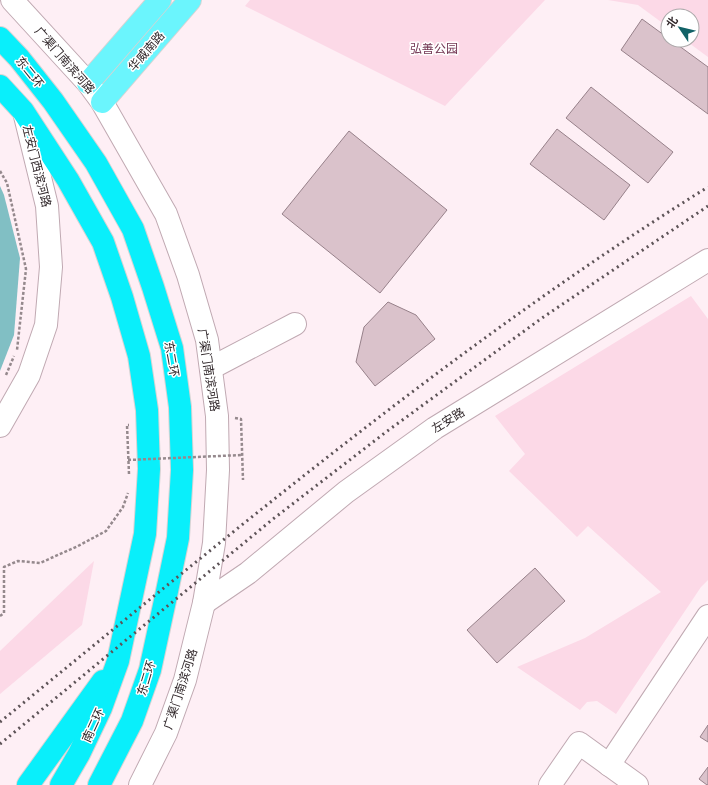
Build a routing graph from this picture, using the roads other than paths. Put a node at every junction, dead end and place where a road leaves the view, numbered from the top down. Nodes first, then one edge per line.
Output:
1 (12, 0) edge
2 (160, 0) edge
3 (190, 0) edge
4 (0, 38) edge
5 (88, 83) junction
6 (0, 86) edge
7 (102, 102) junction
8 (23, 111) junction
9 (706, 266) edge
10 (296, 324) dead end
11 (211, 368) junction
12 (0, 426) edge
13 (204, 603) junction
14 (708, 616) edge
15 (118, 661) junction
16 (609, 765) junction
17 (28, 785) edge
18 (61, 785) edge
19 (100, 785) edge
20 (140, 785) edge
21 (550, 785) edge
22 (637, 785) edge

1 - 5 street, 广渠门南滨河路
2 - 5 main road, 华威南路
3 - 7 main road, 华威南路
4 - 19 highway, 东二环
5 - 7 street, 广渠门南滨河路
6 - 8 highway
7 - 11 street, 广渠门南滨河路
8 - 12 street, 左安门西滨河路
8 - 15 highway
9 - 13 street, 左安路
10 - 11 street
11 - 13 street, 广渠门南滨河路
13 - 20 street, 广渠门南滨河路
14 - 16 street
15 - 17 highway
15 - 18 highway, 南二环
16 - 21 street
16 - 22 street

